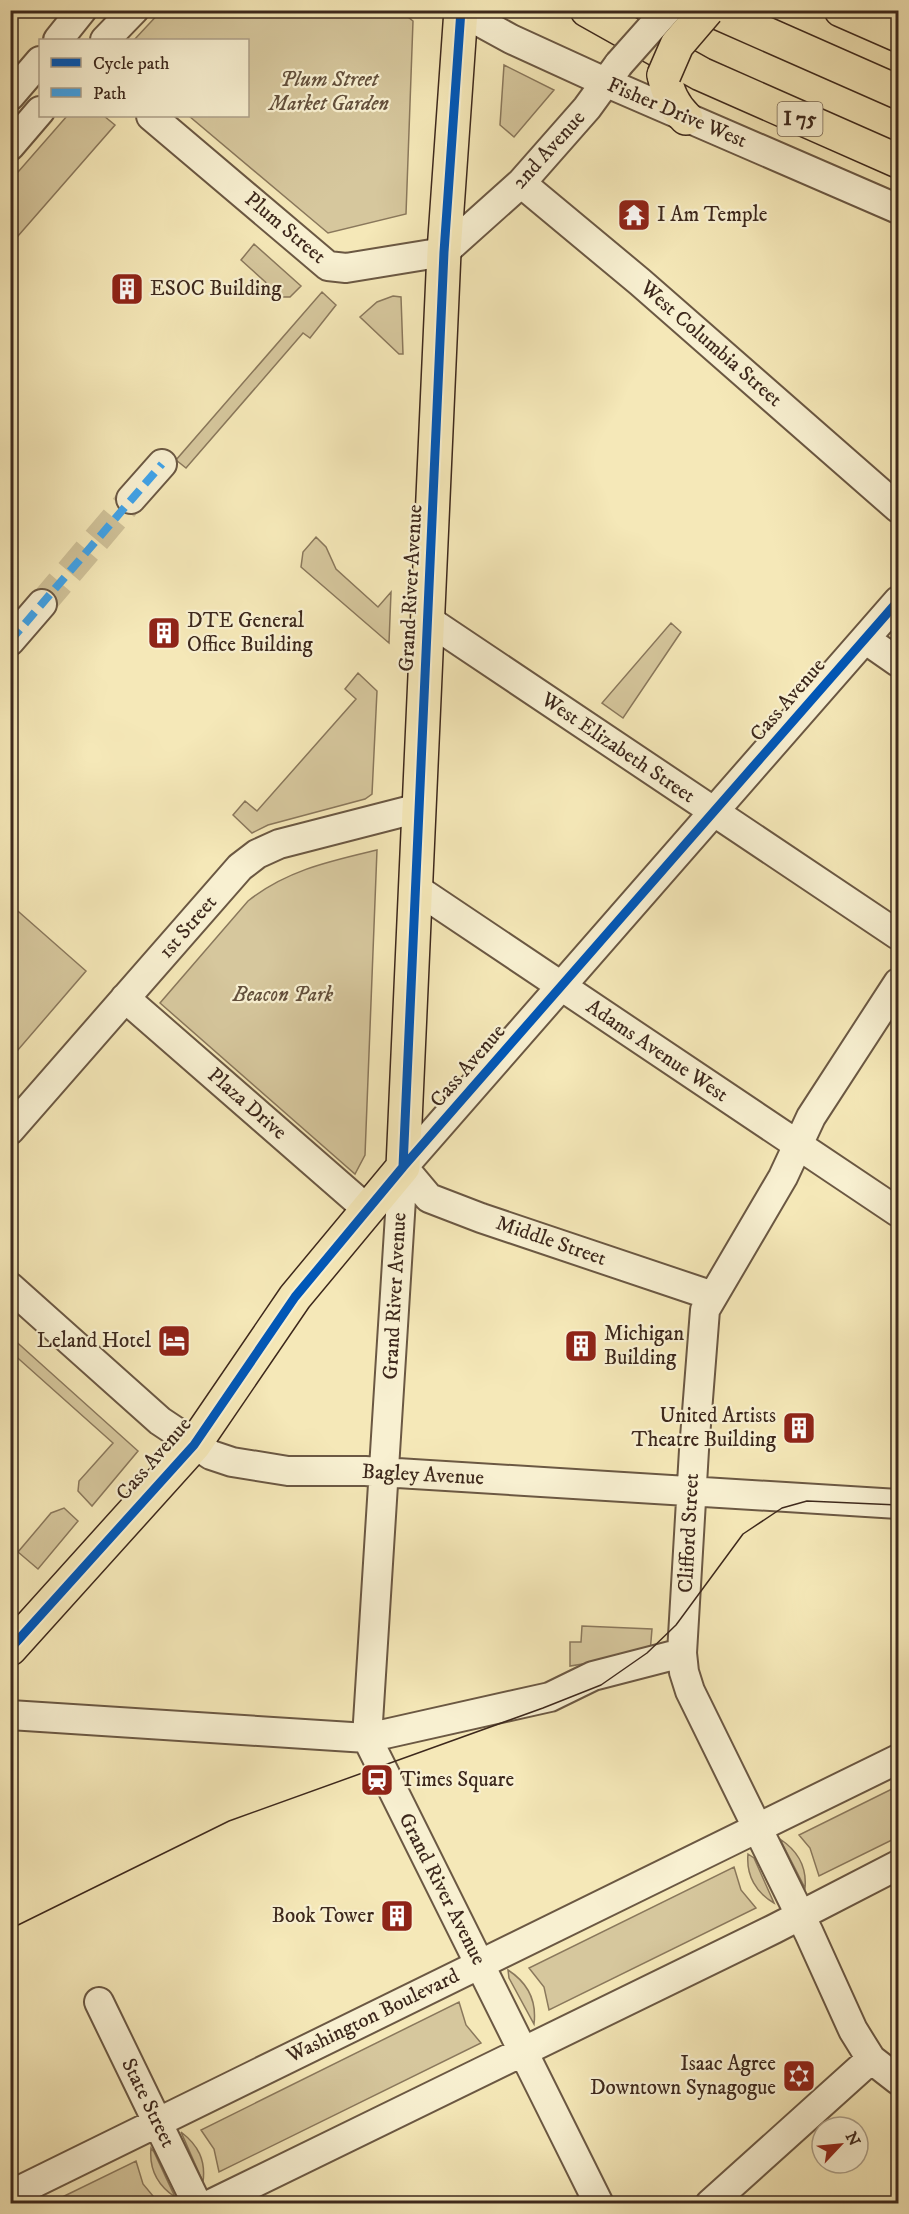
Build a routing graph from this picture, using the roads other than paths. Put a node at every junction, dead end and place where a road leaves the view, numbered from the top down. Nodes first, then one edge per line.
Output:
1 (82, 10) edge
2 (134, 10) edge
3 (587, 10) edge
4 (667, 10) edge
5 (707, 10) edge
6 (712, 10) edge
7 (841, 10) edge
8 (460, 11) edge
9 (898, 35) edge
10 (59, 39) edge
11 (106, 39) edge
12 (39, 62) edge
13 (612, 74) junction
14 (898, 92) edge
15 (10, 96) edge
16 (39, 112) edge
17 (152, 117) edge
18 (687, 118) junction
19 (10, 146) edge
20 (898, 161) edge
21 (521, 183) junction
22 (898, 209) edge
23 (444, 252) junction
24 (162, 464) dead end
25 (131, 499) tunnel mouth
26 (898, 508) edge
27 (898, 601) edge
28 (42, 604) tunnel mouth
29 (428, 620) junction
30 (865, 639) junction
31 (10, 640) edge
32 (898, 662) edge
33 (419, 808) junction
34 (714, 812) junction
35 (415, 888) junction
36 (898, 935) edge
37 (898, 983) edge
38 (560, 986) junction
39 (125, 998) junction
40 (10, 1130) edge
41 (798, 1144) junction
42 (403, 1167) junction
43 (368, 1210) junction
44 (898, 1212) edge
45 (10, 1287) edge
46 (713, 1296) junction
47 (194, 1445) junction
48 (384, 1472) junction
49 (692, 1491) junction
50 (898, 1504) edge
51 (10, 1648) edge
52 (682, 1653) junction
53 (10, 1714) edge
54 (367, 1738) junction
55 (898, 1759) edge
56 (758, 1828) junction
57 (898, 1865) edge
58 (801, 1916) junction
59 (480, 1963) junction
60 (99, 2002) dead end
61 (523, 2052) junction
62 (871, 2059) junction
63 (898, 2080) edge
64 (157, 2122) junction
65 (10, 2195) edge
66 (197, 2204) edge
67 (212, 2204) edge
68 (599, 2204) edge
69 (710, 2204) edge

1 - 10 street
2 - 11 street
3 - 20 main road, I 75
4 - 13 street, 2nd Avenue, bridge
5 - 18 main road, bridge
6 - 14 main road
7 - 9 main road
8 - 13 street, Fisher Drive West
8 - 23 main road, Grand River Avenue
12 - 15 street
13 - 18 street, Fisher Drive West
13 - 21 street, 2nd Avenue
16 - 19 street
17 - 23 street, Plum Street
18 - 22 street, Fisher Drive West
21 - 23 street, 2nd Avenue
21 - 26 street, West Columbia Street
23 - 29 main road, Grand River Avenue
24 - 25 street
27 - 30 street, Cass Avenue
28 - 31 street
29 - 33 main road, Grand River Avenue
29 - 34 street, West Elizabeth Street
30 - 32 street
30 - 34 street, Cass Avenue
33 - 35 main road, Grand River Avenue
33 - 39 street, 1st Street
34 - 36 street, West Elizabeth Street
34 - 38 street, Cass Avenue
35 - 38 street, Adams Avenue West
35 - 42 main road, Grand River Avenue
37 - 41 street, Clifford Street
38 - 41 street, Adams Avenue West
38 - 42 street, Cass Avenue
39 - 40 street, 1st Street
39 - 43 street, Plaza Drive
41 - 44 street, Adams Avenue West
41 - 46 street, Clifford Street
42 - 43 main road, Cass Avenue
42 - 46 street, Middle Street
42 - 48 street, Grand River Avenue
43 - 47 main road, Cass Avenue
45 - 47 street, Bagley Avenue
46 - 49 street, Clifford Street
47 - 48 street, Bagley Avenue
47 - 51 main road, Cass Avenue
48 - 49 street, Bagley Avenue
48 - 54 street, Grand River Avenue
49 - 50 street, Bagley Avenue
49 - 52 street, Clifford Street
52 - 54 street
52 - 56 street, Clifford Street
53 - 54 street
54 - 59 street, Grand River Avenue
55 - 56 street, Washington Boulevard
56 - 58 street, Clifford Street
56 - 59 street, Washington Boulevard
57 - 58 street
58 - 61 street
58 - 62 street, Clifford Street
59 - 61 street, Grand River Avenue
59 - 64 street, Washington Boulevard
60 - 64 street, State Street
61 - 67 street
61 - 68 street, Grand River Avenue
62 - 63 street, Clifford Street
62 - 69 street
64 - 65 street, Washington Boulevard
64 - 66 street, State Street

